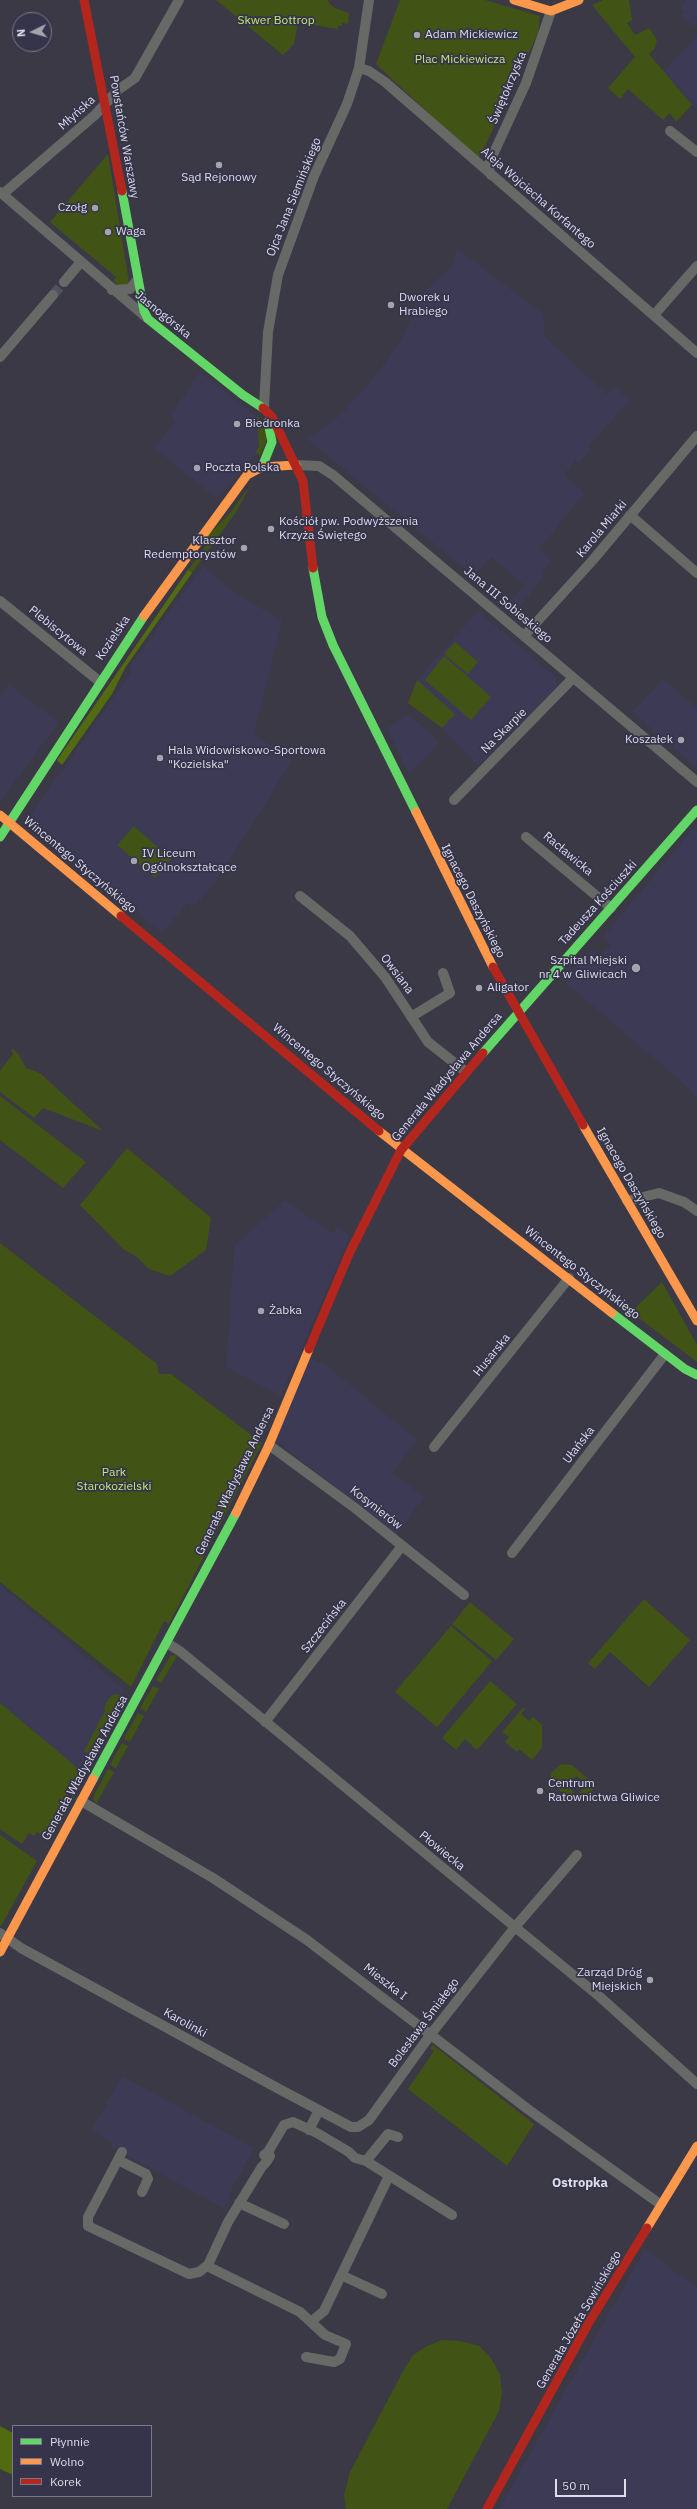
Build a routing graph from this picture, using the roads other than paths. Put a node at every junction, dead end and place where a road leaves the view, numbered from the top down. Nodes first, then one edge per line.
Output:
1 (84, 0) edge
2 (179, 0) edge
3 (368, 0) edge
4 (514, 0) edge
5 (579, 0) edge
6 (551, 11) junction
7 (359, 68) junction
8 (106, 105) junction
9 (670, 131) dead end
10 (697, 152) edge
11 (491, 175) junction
12 (2, 193) edge
13 (80, 263) junction
14 (697, 266) edge
15 (137, 280) junction
16 (64, 282) tunnel mouth
17 (112, 290) junction
18 (53, 295) tunnel mouth
19 (654, 315) junction
20 (148, 319) junction
21 (697, 353) edge
22 (0, 357) edge
23 (264, 407) junction
24 (697, 436) edge
25 (296, 465) junction
26 (262, 467) junction
27 (630, 515) junction
28 (697, 573) edge
29 (0, 601) edge
30 (524, 636) junction
31 (572, 679) junction
32 (99, 681) junction
33 (697, 782) edge
34 (454, 800) dead end
35 (697, 810) edge
36 (0, 815) edge
37 (5, 823) edge
38 (0, 837) edge
39 (526, 837) dead end
40 (300, 896) dead end
41 (610, 908) junction
42 (443, 973) dead end
43 (517, 1012) junction
44 (411, 1017) junction
45 (466, 1072) junction
46 (402, 1150) junction
47 (627, 1201) junction
48 (697, 1211) edge
49 (569, 1278) junction
50 (697, 1321) edge
51 (665, 1354) junction
52 (697, 1375) edge
53 (269, 1444) junction
54 (434, 1447) dead end
55 (402, 1546) junction
56 (512, 1553) dead end
57 (464, 1595) dead end
58 (167, 1643) junction
59 (265, 1722) junction
60 (81, 1801) junction
61 (577, 1855) dead end
62 (515, 1927) junction
63 (4, 1936) edge
64 (0, 1952) edge
65 (431, 2034) junction
66 (697, 2084) edge
67 (319, 2110) junction
68 (351, 2127) joint
69 (309, 2130) junction
70 (398, 2137) dead end
71 (695, 2152) edge
72 (364, 2161) junction
73 (389, 2176) junction
74 (142, 2192) dead end
75 (239, 2203) junction
76 (660, 2204) junction
77 (452, 2215) dead end
78 (284, 2224) dead end
79 (207, 2266) junction
80 (341, 2275) junction
81 (382, 2294) dead end
82 (312, 2321) junction
83 (306, 2357) dead end
84 (487, 2509) edge

1 - 8 street, Powstańców Warszawy
2 - 8 street, Młyńska
3 - 7 street, Ojca Jana Siemińskiego
4 - 6 street
5 - 6 street
6 - 11 street, Świętokrzyska
7 - 11 street, Aleja Wojciecha Korfantego
7 - 23 street, Ojca Jana Siemińskiego
8 - 12 street, Młyńska
8 - 15 street, Powstańców Warszawy
9 - 10 street
11 - 19 street, Aleja Wojciecha Korfantego
12 - 13 street, Jasnogórska
13 - 16 street
13 - 17 street, Jasnogórska
14 - 19 street
15 - 17 street
15 - 20 street, Powstańców Warszawy
17 - 20 street, Jasnogórska
18 - 22 street
19 - 21 street, Aleja Wojciecha Korfantego
20 - 23 street, Jasnogórska
23 - 25 street, Jasnogórska
23 - 26 street
24 - 27 street, Karola Miarki
25 - 26 street, Kozielska
25 - 30 street, Jana III Sobieskiego
25 - 43 street, Ignacego Daszyńskiego
26 - 32 street, Kozielska
27 - 28 street
27 - 30 street, Karola Miarki
29 - 32 street, Plebiscytowa
30 - 31 street, Jana III Sobieskiego
31 - 33 street, Jana III Sobieskiego
31 - 34 street, Na Skarpie
32 - 37 street, Kozielska
35 - 41 street, Tadeusza Kościuszki
36 - 37 street, Wincentego Styczyńskiego
37 - 38 street, Kozielska
37 - 46 street, Wincentego Styczyńskiego
39 - 41 street, Racławicka
40 - 44 street, Owsiana
41 - 43 street, Tadeusza Kościuszki
42 - 44 street
43 - 45 street, Generała Władysława Andersa
43 - 47 street, Ignacego Daszyńskiego
44 - 45 street, Owsiana
45 - 46 street, Generała Władysława Andersa
46 - 49 street, Wincentego Styczyńskiego
46 - 53 street, Generała Władysława Andersa
47 - 48 street
47 - 50 street, Ignacego Daszyńskiego
49 - 51 street, Wincentego Styczyńskiego
49 - 54 street, Husarska
51 - 52 street, Wincentego Styczyńskiego
51 - 56 street, Ułańska
53 - 55 street, Kosynierów
53 - 58 street, Generała Władysława Andersa
55 - 57 street, Kosynierów
55 - 59 street, Szczecińska
58 - 59 street, Płowiecka
58 - 60 street, Generała Władysława Andersa
59 - 62 street, Płowiecka
60 - 63 street, Generała Władysława Andersa
60 - 65 street, Mieszka I
61 - 62 street, Bolesława Śmiałego
62 - 65 street, Bolesława Śmiałego
62 - 66 street, Płowiecka
63 - 64 street, Generała Władysława Andersa
63 - 67 street, Karolinki
65 - 68 street, Bolesława Śmiałego
65 - 76 street, Mieszka I
67 - 68 street, Karolinki
67 - 69 street
69 - 72 street
69 - 75 street
70 - 72 street
71 - 76 street, Generała Józefa Sowińskiego
72 - 73 street
73 - 77 street
73 - 80 street
74 - 79 street
75 - 78 street
75 - 79 street
76 - 84 street, Generała Józefa Sowińskiego
79 - 82 street
80 - 81 street
80 - 82 street
82 - 83 street

